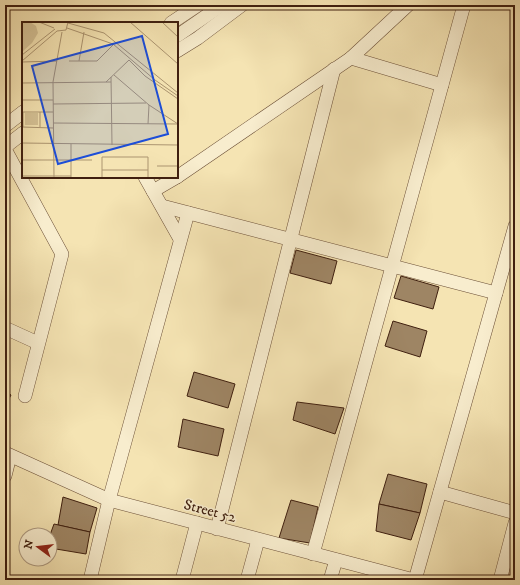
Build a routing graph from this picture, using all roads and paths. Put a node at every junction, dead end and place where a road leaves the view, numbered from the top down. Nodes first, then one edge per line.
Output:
1 (198, 5) edge
2 (222, 5) edge
3 (242, 5) edge
4 (408, 5) edge
5 (464, 5) edge
6 (172, 22) edge
7 (178, 35) edge
8 (178, 50) edge
9 (350, 58) junction
10 (334, 69) junction
11 (442, 85) junction
12 (22, 113) edge
13 (5, 126) edge
14 (22, 134) edge
15 (5, 148) edge
16 (178, 176) edge
17 (146, 178) edge
18 (175, 178) edge
19 (153, 191) junction
20 (162, 206) junction
21 (188, 213) junction
22 (515, 226) edge
23 (180, 239) junction
24 (290, 240) junction
25 (392, 266) junction
26 (496, 294) junction
27 (5, 328) edge
28 (38, 343) junction
29 (24, 396) dead end
30 (8, 454) edge
31 (5, 476) edge
32 (440, 492) junction
33 (109, 500) junction
34 (515, 513) edge
35 (197, 523) junction
36 (515, 523) edge
37 (217, 529) junction
38 (258, 540) junction
39 (313, 554) junction
40 (336, 560) junction
41 (90, 580) edge
42 (182, 580) edge
43 (247, 580) edge
44 (330, 580) edge
45 (414, 580) edge
46 (500, 580) edge

1 - 6 street
2 - 7 street
3 - 8 street
4 - 9 street
5 - 11 street
9 - 10 street
9 - 11 street
10 - 16 street
10 - 24 street
11 - 25 street
12 - 13 street
14 - 15 street
15 - 28 street
17 - 19 street
18 - 19 street
19 - 20 street
20 - 21 street
20 - 23 street
21 - 23 street
21 - 24 street
22 - 26 street
23 - 33 street
24 - 25 street
24 - 37 street
25 - 26 street
25 - 39 street
26 - 32 street
27 - 28 street
28 - 29 street
30 - 31 street
30 - 33 street, Street 52
32 - 34 street
32 - 45 street
33 - 35 street, Street 52
33 - 41 street
35 - 37 street, Street 52
35 - 42 street
36 - 46 street
37 - 38 street, Street 52
38 - 39 street, Street 52
38 - 43 street
39 - 40 street, Street 52
40 - 44 street
40 - 45 street, Street 52

